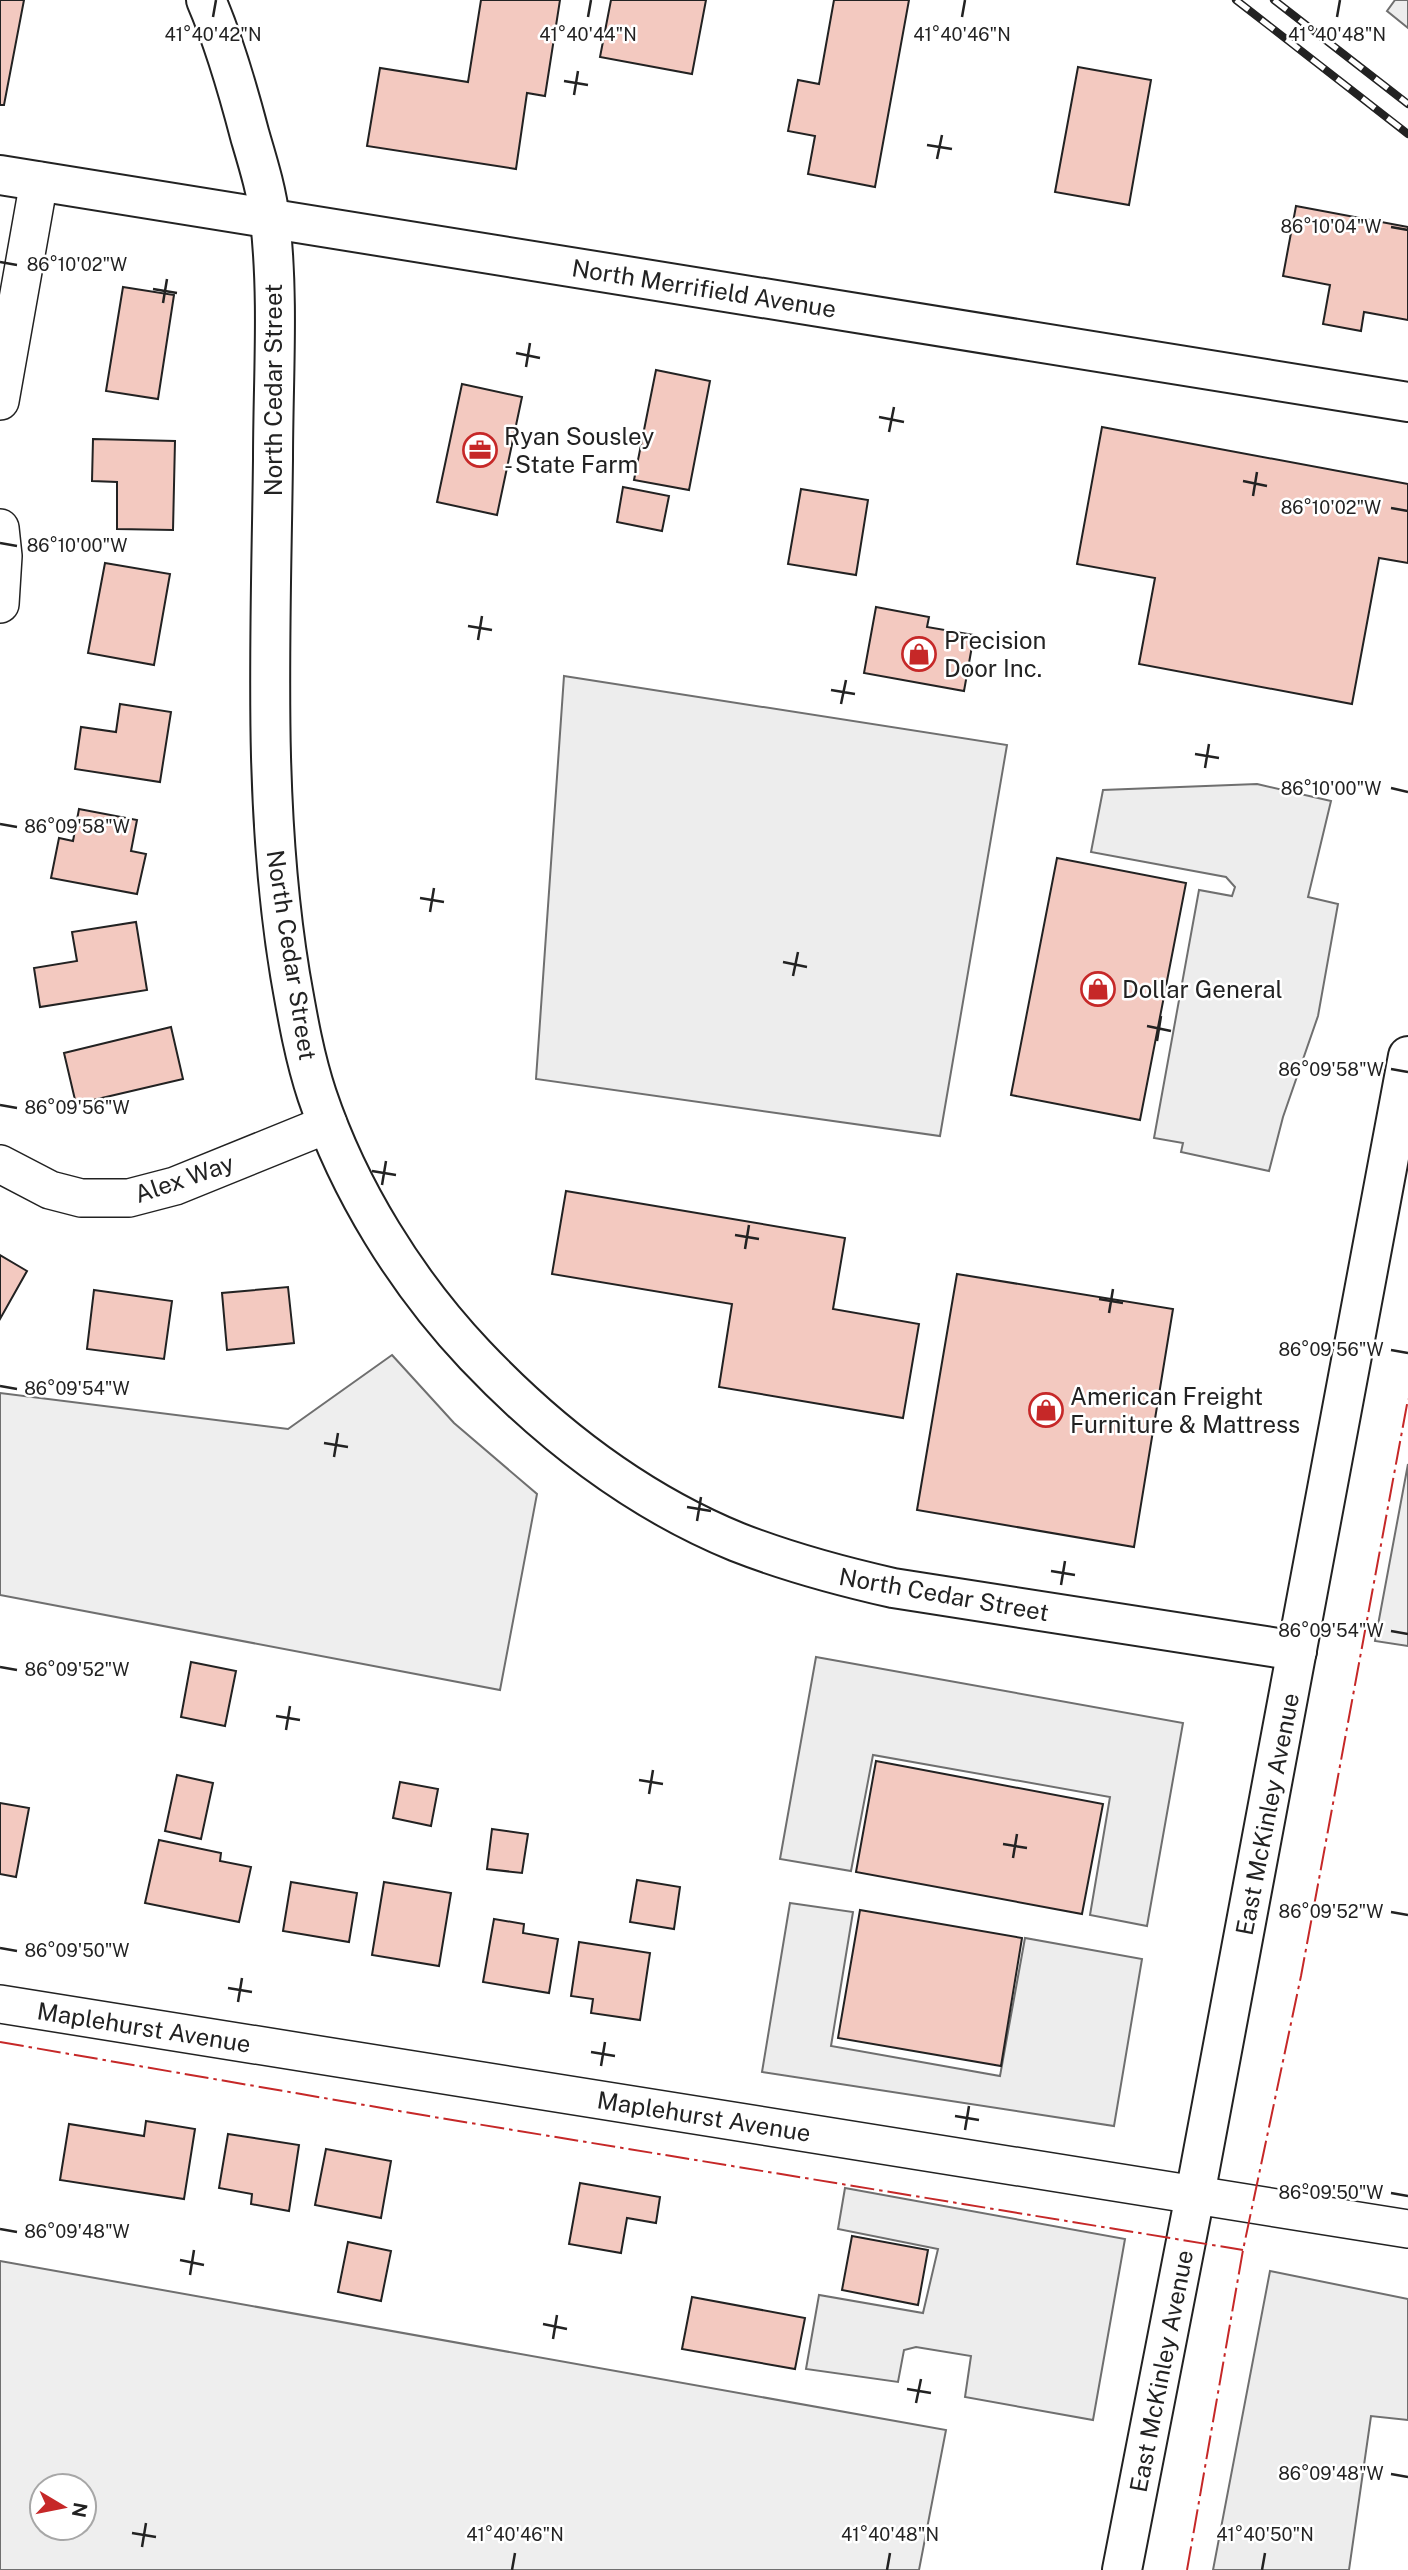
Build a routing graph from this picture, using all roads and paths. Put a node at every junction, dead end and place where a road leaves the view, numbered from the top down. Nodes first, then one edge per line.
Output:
1 (206, 0) edge
2 (0, 175) edge
3 (39, 181) junction
4 (270, 217) junction
5 (0, 401) edge
6 (1408, 402) edge
7 (0, 528) edge
8 (0, 604) edge
9 (1408, 1056) edge
10 (328, 1124) junction
11 (0, 1164) edge
12 (1297, 1651) junction
13 (0, 2004) edge
14 (1195, 2195) junction
15 (1408, 2229) edge
16 (1122, 2570) edge

1 - 4 street, North Cedar Street
2 - 3 street, North Merrifield Avenue
3 - 4 street, North Merrifield Avenue
3 - 5 street
4 - 6 street, North Merrifield Avenue
4 - 10 street, North Cedar Street
7 - 8 street
9 - 12 street, East McKinley Avenue
10 - 11 street, Alex Way
10 - 12 street, North Cedar Street
12 - 14 street, East McKinley Avenue
13 - 14 street, Maplehurst Avenue
14 - 15 street, Maplehurst Avenue
14 - 16 street, East McKinley Avenue

